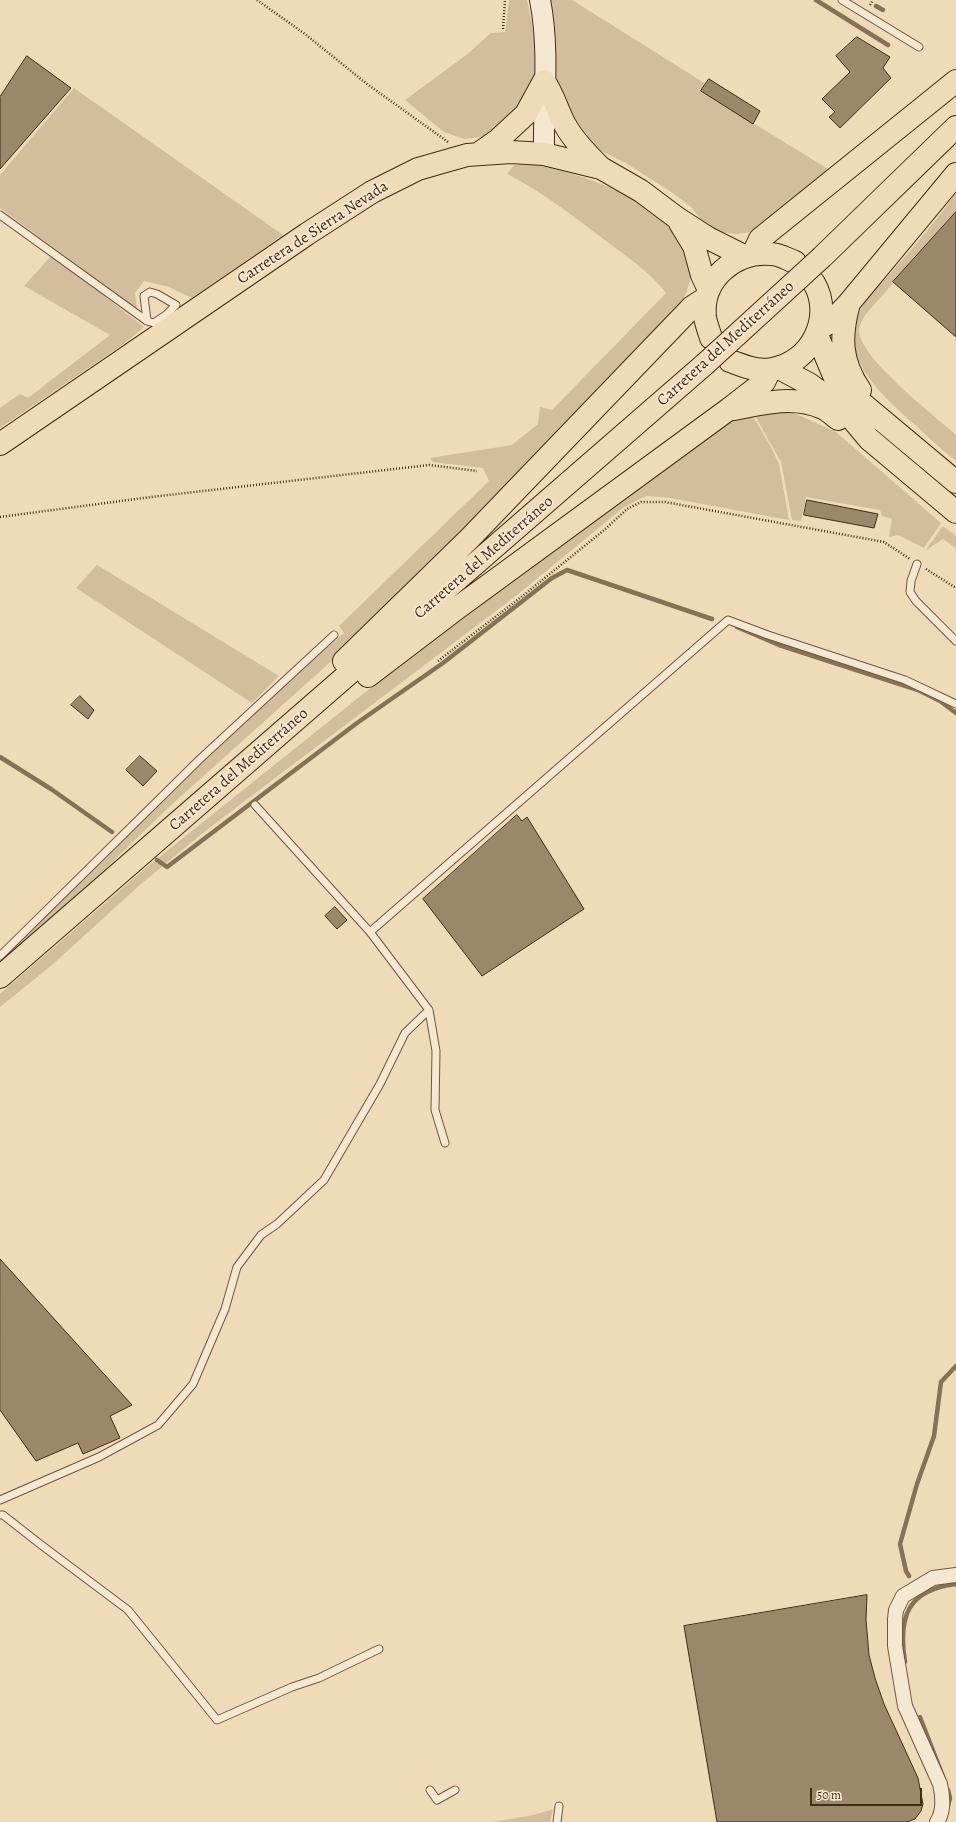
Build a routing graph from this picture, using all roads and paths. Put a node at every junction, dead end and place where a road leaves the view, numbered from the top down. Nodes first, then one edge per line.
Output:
1 (256, 0) edge
2 (505, 0) edge
3 (540, 0) edge
4 (842, 0) edge
5 (503, 29) dead end
6 (919, 47) dead end
7 (544, 81) junction
8 (956, 82) edge
9 (956, 127) edge
10 (544, 154) junction
11 (472, 155) junction
12 (601, 168) junction
13 (956, 174) edge
14 (0, 215) edge
15 (677, 218) junction
16 (748, 255) junction
17 (795, 262) dead end
18 (814, 283) dead end
19 (707, 294) junction
20 (849, 303) junction
21 (171, 320) junction
22 (148, 321) junction
23 (818, 332) junction
24 (710, 338) dead end
25 (730, 361) dead end
26 (774, 369) junction
27 (730, 409) junction
28 (879, 416) junction
29 (869, 439) junction
30 (0, 444) edge
31 (477, 471) dead end
32 (956, 482) edge
33 (956, 512) edge
34 (0, 516) edge
35 (917, 564) junction
36 (956, 588) edge
37 (334, 635) dead end
38 (956, 641) edge
39 (438, 661) dead end
40 (956, 704) edge
41 (279, 736) junction
42 (212, 793) junction
43 (255, 805) dead end
44 (370, 932) junction
45 (0, 956) edge
46 (0, 977) edge
47 (429, 1010) junction
48 (445, 1143) dead end
49 (0, 1500) edge
50 (0, 1515) edge
51 (956, 1575) edge
52 (379, 1649) dead end
53 (430, 1790) dead end
54 (455, 1790) dead end
55 (559, 1806) dead end
56 (557, 1822) edge
57 (936, 1822) edge

1 - 11 path
2 - 5 path
3 - 7 street
4 - 6 lane
7 - 10 street
7 - 11 highway
7 - 12 highway
8 - 16 highway
9 - 41 highway, Carretera del Mediterráneo, bridge
10 - 11 highway, Carretera de Sierra Nevada
10 - 12 highway, Carretera de Sierra Nevada
11 - 21 highway, Carretera de Sierra Nevada
12 - 15 highway, Carretera de Sierra Nevada
13 - 20 highway
14 - 22 lane
15 - 16 highway, Carretera de Sierra Nevada
15 - 19 highway, Carretera de Sierra Nevada
16 - 17 highway
16 - 19 highway
18 - 23 highway
19 - 24 highway
19 - 41 highway
20 - 23 highway
20 - 28 highway
21 - 22 lane
21 - 22 lane
21 - 30 highway, Carretera de Sierra Nevada
23 - 26 highway
23 - 28 highway
25 - 26 highway
26 - 27 highway
26 - 29 highway
27 - 29 highway
27 - 42 highway
28 - 32 highway
29 - 33 highway
31 - 34 path
35 - 36 path
35 - 38 lane
35 - 39 path
37 - 45 lane
40 - 44 lane
41 - 42 highway, Carretera del Mediterráneo
42 - 46 highway, Carretera del Mediterráneo
43 - 44 lane
44 - 47 lane
47 - 48 lane
47 - 49 lane
50 - 52 lane
51 - 57 street
53 - 54 lane
55 - 56 lane

